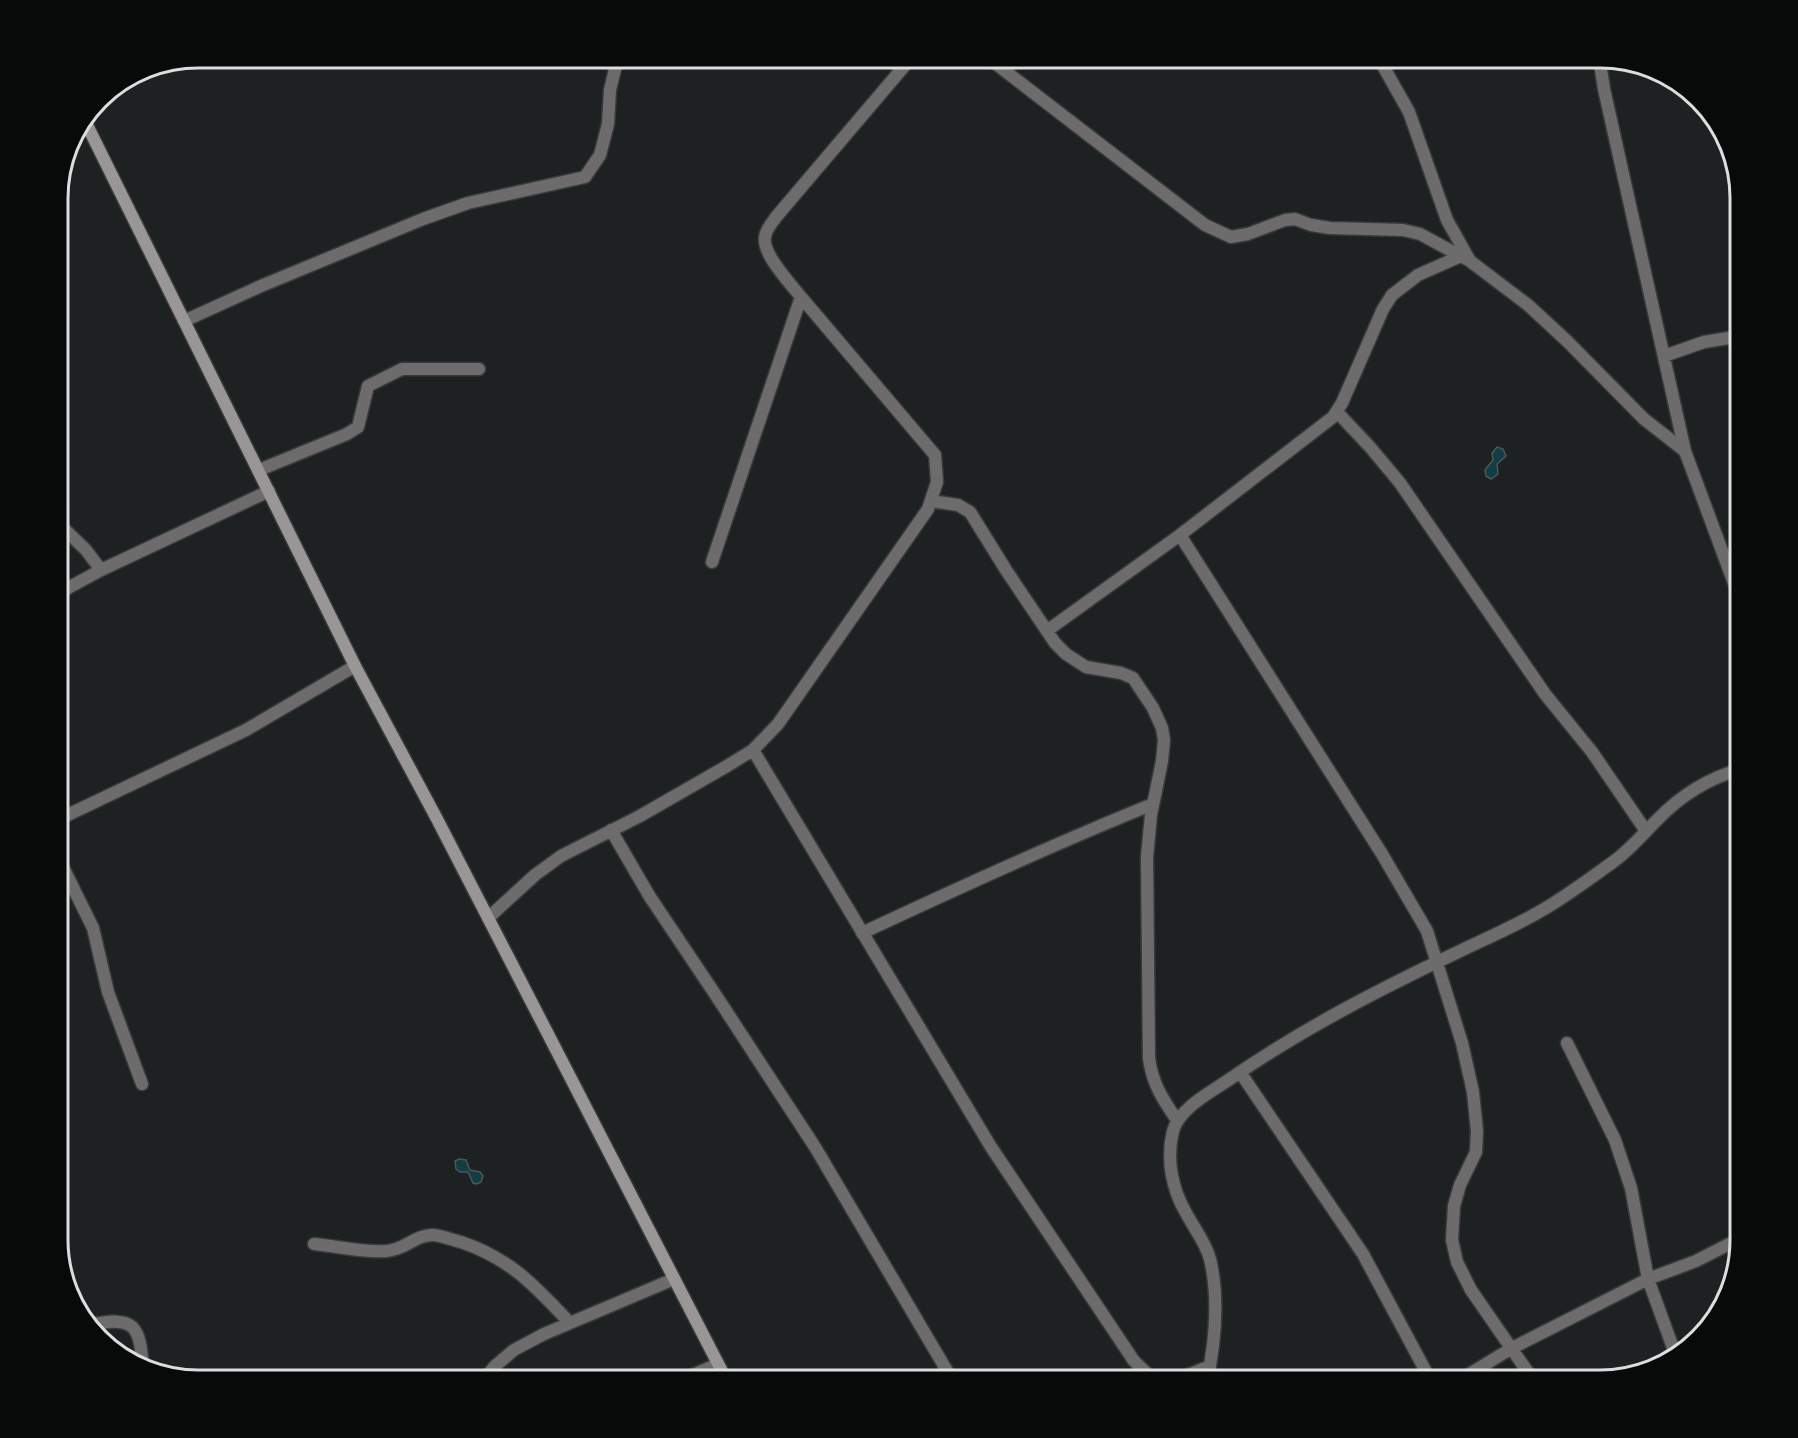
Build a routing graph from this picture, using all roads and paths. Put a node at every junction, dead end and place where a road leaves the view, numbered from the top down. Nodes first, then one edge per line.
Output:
1 (615, 68) edge
2 (903, 68) edge
3 (1001, 68) edge
4 (1384, 68) edge
5 (1601, 68) edge
6 (88, 127) edge
7 (1465, 259) junction
8 (801, 297) junction
9 (184, 321) junction
10 (1731, 338) edge
11 (1664, 356) junction
12 (478, 369) dead end
13 (1337, 412) junction
14 (1685, 451) junction
15 (259, 470) junction
16 (269, 491) junction
17 (931, 501) junction
18 (68, 533) edge
19 (1180, 535) junction
20 (712, 562) dead end
21 (101, 570) junction
22 (1731, 575) edge
23 (68, 588) edge
24 (1048, 630) junction
25 (355, 666) junction
26 (753, 750) junction
27 (1731, 772) edge
28 (1153, 804) junction
29 (68, 815) edge
30 (611, 830) junction
31 (1647, 831) junction
32 (68, 877) edge
33 (488, 918) junction
34 (862, 933) junction
35 (1436, 962) junction
36 (1567, 1043) dead end
37 (1240, 1072) junction
38 (142, 1084) dead end
39 (1177, 1120) junction
40 (1731, 1243) edge
41 (314, 1244) dead end
42 (674, 1279) junction
43 (1648, 1280) junction
44 (570, 1323) junction
45 (98, 1324) edge
46 (1512, 1348) junction
47 (1673, 1348) edge
48 (142, 1358) edge
49 (718, 1364) junction
50 (1210, 1366) junction
51 (492, 1370) edge
52 (704, 1370) edge
53 (721, 1370) edge
54 (946, 1370) edge
55 (1143, 1370) edge
56 (1200, 1370) edge
57 (1209, 1370) edge
58 (1425, 1370) edge
59 (1476, 1370) edge
60 (1527, 1370) edge

1 - 9 street
2 - 8 street
3 - 7 street
4 - 7 street
5 - 11 street
6 - 9 street
7 - 13 street
7 - 14 street
8 - 17 street
8 - 20 street
9 - 15 street
10 - 11 street
11 - 14 street
12 - 15 street
13 - 19 street
13 - 31 street
14 - 22 street
15 - 16 street
16 - 21 street
16 - 25 street
17 - 24 street
17 - 26 street
18 - 21 street
19 - 24 street
19 - 35 street
21 - 23 street
24 - 28 street
25 - 29 street
25 - 33 street
26 - 30 street
26 - 34 street
27 - 31 street
28 - 34 street
28 - 39 street
30 - 33 street
30 - 54 street
31 - 35 street
32 - 38 street
33 - 42 street
34 - 55 street
35 - 37 street
35 - 46 street
36 - 43 street
37 - 39 street
37 - 58 street
39 - 50 street
40 - 43 street
41 - 44 street
42 - 44 street
42 - 49 street
43 - 46 street
43 - 47 street
44 - 51 street
45 - 48 street
46 - 59 street
46 - 60 street
49 - 52 street
49 - 53 street
50 - 56 street
50 - 57 street

